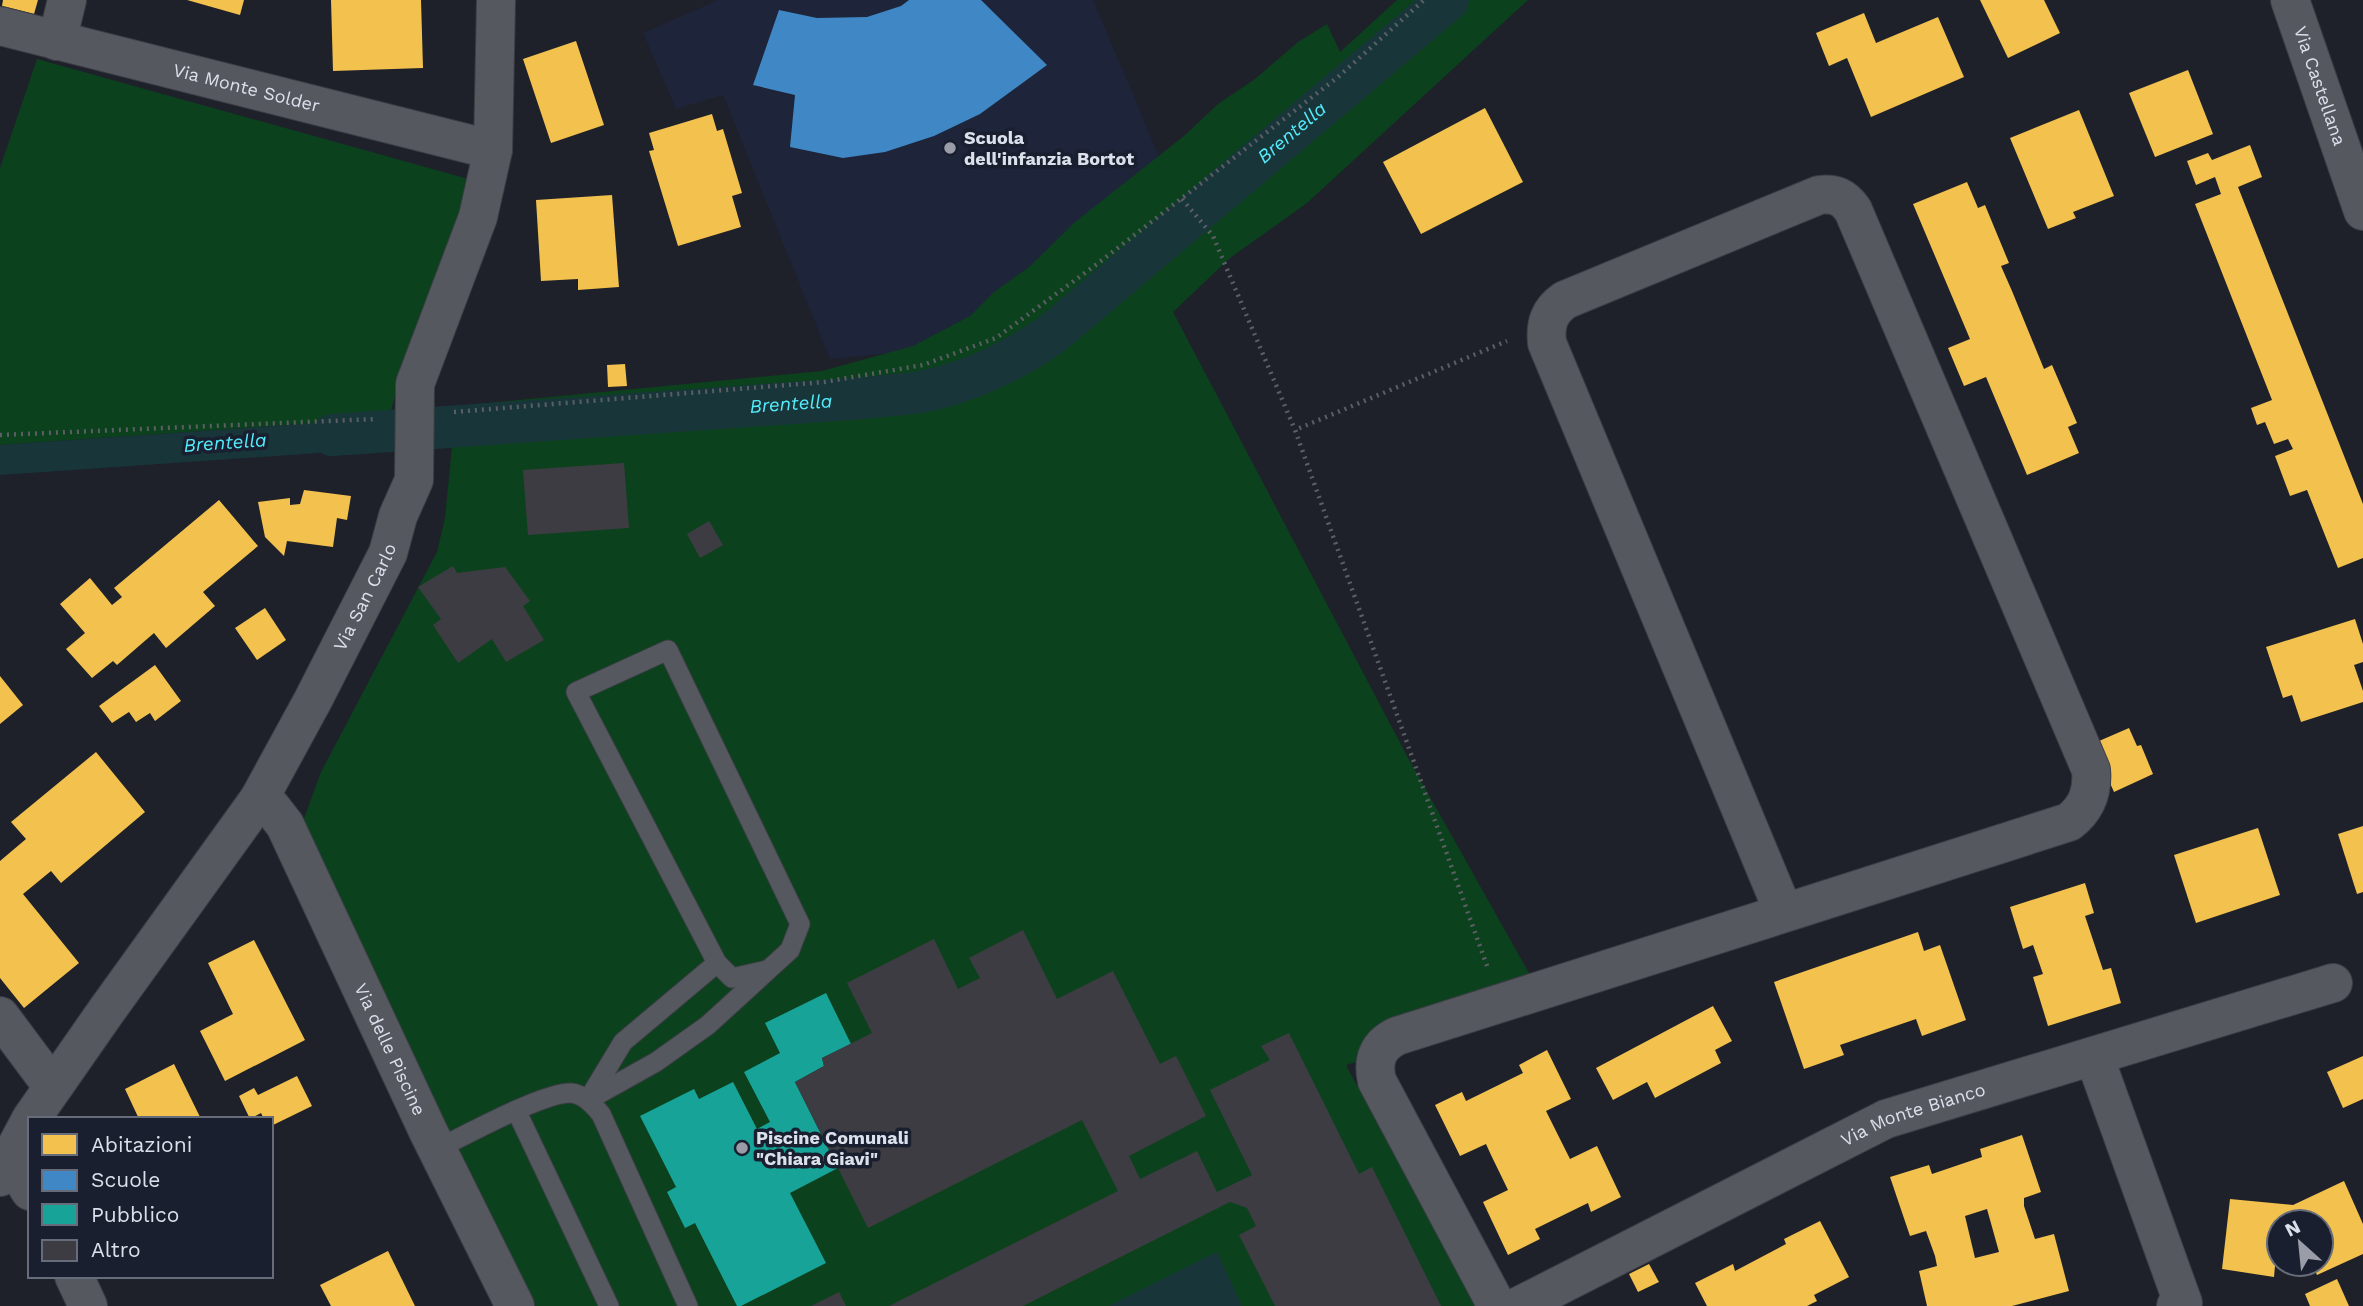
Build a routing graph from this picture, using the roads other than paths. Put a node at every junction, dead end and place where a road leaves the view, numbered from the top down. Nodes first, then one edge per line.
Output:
1 (67, 0) edge
2 (496, 0) edge
3 (2290, 0) edge
4 (0, 26) edge
5 (57, 41) junction
6 (493, 150) junction
7 (2363, 211) edge
8 (259, 799) junction
9 (1784, 913) junction
10 (717, 963) junction
11 (769, 969) junction
12 (2333, 983) dead end
13 (0, 1016) edge
14 (2094, 1056) junction
15 (56, 1083) junction
16 (588, 1100) junction
17 (517, 1112) junction
18 (33, 1117) edge
19 (28, 1129) edge
20 (437, 1149) junction
21 (12, 1177) edge
22 (75, 1278) edge
23 (88, 1306) edge
24 (515, 1306) edge
25 (608, 1306) edge
26 (688, 1306) edge
27 (1497, 1306) edge
28 (1519, 1306) edge
29 (2176, 1306) edge

1 - 5 street
2 - 6 street, Via San Carlo
3 - 7 street, Via Castellana
4 - 5 street, Via Monte Solder
5 - 6 street, Via Monte Solder
6 - 8 street, Via San Carlo
8 - 15 street, Via San Carlo
8 - 20 street, Via delle Piscine
9 - 9 street
9 - 27 street
10 - 11 lane
10 - 11 lane
10 - 16 lane
11 - 16 lane
12 - 14 street, Via Monte Bianco
13 - 15 street
14 - 28 street, Via Monte Bianco
14 - 29 street
15 - 18 street, Via San Carlo
16 - 17 lane
16 - 26 lane
17 - 20 lane
17 - 25 lane
19 - 21 street, Via San Carlo
20 - 24 street, Via delle Piscine
22 - 23 street

